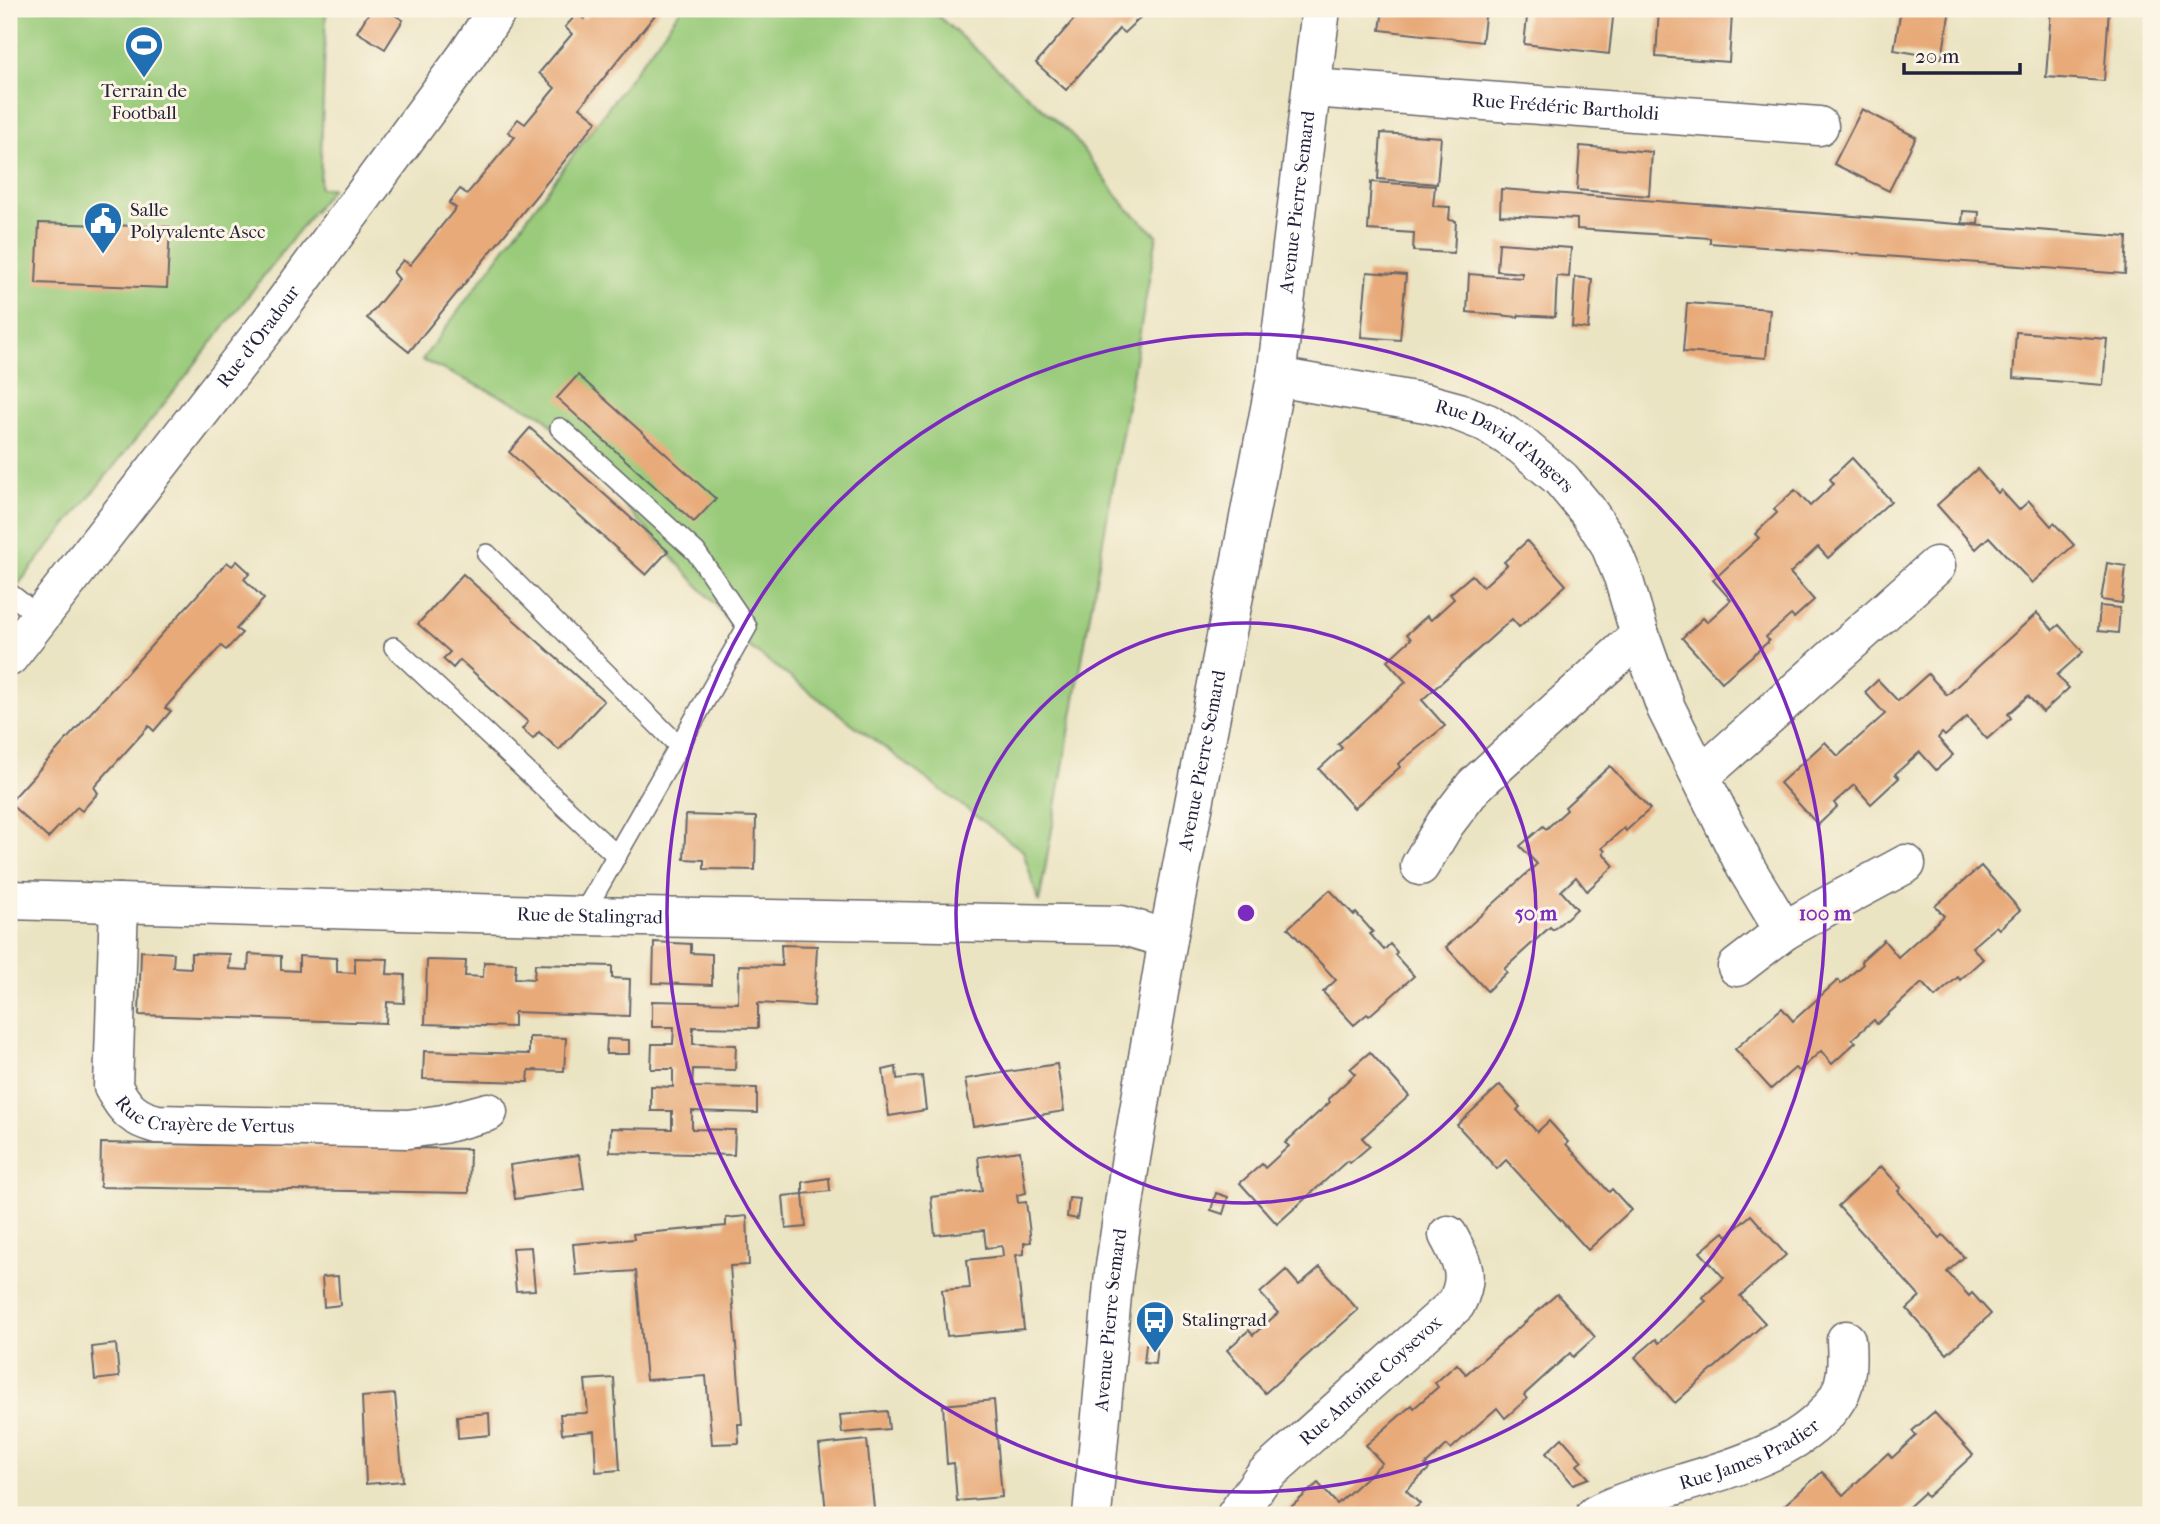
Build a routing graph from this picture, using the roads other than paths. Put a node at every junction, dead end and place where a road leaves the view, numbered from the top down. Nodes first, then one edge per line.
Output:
1 (498, 9) edge
2 (1321, 9) edge
3 (1312, 88) junction
4 (1819, 126) dead end
5 (1276, 377) junction
6 (560, 428) dead end
7 (487, 554) dead end
8 (1936, 566) dead end
9 (9, 593) edge
10 (40, 617) junction
11 (1640, 635) junction
12 (394, 647) dead end
13 (9, 657) edge
14 (680, 746) junction
15 (1701, 776) junction
16 (617, 856) junction
17 (1906, 864) dead end
18 (1420, 866) dead end
19 (9, 900) edge
20 (119, 902) junction
21 (582, 916) junction
22 (1784, 932) junction
23 (1168, 939) junction
24 (1737, 967) dead end
25 (488, 1112) dead end
26 (1448, 1235) dead end
27 (1846, 1340) dead end
28 (1092, 1515) edge
29 (1236, 1515) edge
30 (1595, 1515) edge

1 - 10 street, Rue d'Oradour
2 - 3 street, Avenue Pierre Semard
3 - 4 street, Rue Frédéric Bartholdi
3 - 5 street, Avenue Pierre Semard
5 - 11 street, Rue David d'Angers
5 - 23 street, Avenue Pierre Semard
6 - 14 lane
7 - 14 lane
8 - 15 street
9 - 10 lane
10 - 13 street, Rue d'Oradour
11 - 15 street, Rue David d'Angers
11 - 18 street
12 - 16 lane
14 - 16 lane
15 - 22 street, Rue David d'Angers
16 - 21 lane
17 - 22 street
19 - 20 street, Rue de Stalingrad
20 - 21 street, Rue de Stalingrad
20 - 25 street, Rue Crayère de Vertus
21 - 23 street, Rue de Stalingrad
22 - 24 street
23 - 28 street, Avenue Pierre Semard
26 - 29 street, Rue Antoine Coysevox
27 - 30 street, Rue James Pradier

